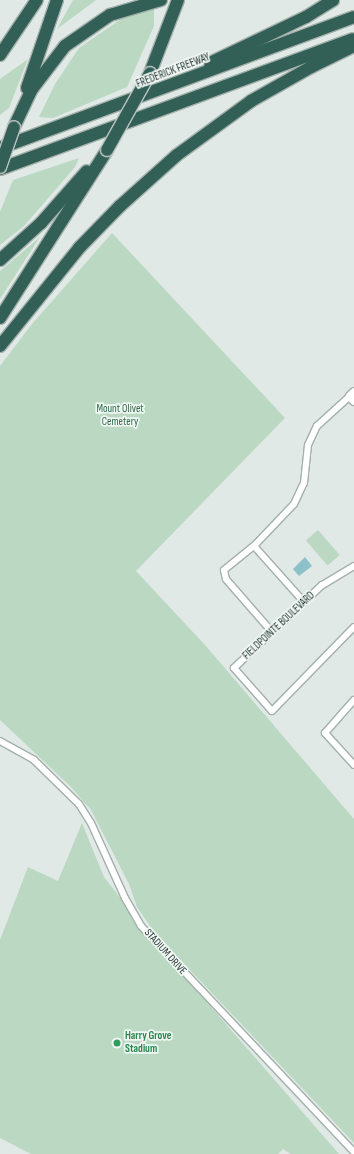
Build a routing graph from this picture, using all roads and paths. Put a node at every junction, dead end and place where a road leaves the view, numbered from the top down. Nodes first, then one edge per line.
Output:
1 (38, 0) edge
2 (57, 0) edge
3 (161, 0) edge
4 (178, 0) edge
5 (328, 4) edge
6 (354, 17) edge
7 (354, 38) edge
8 (354, 46) edge
9 (0, 55) edge
10 (116, 106) junction
11 (14, 127) junction
12 (0, 148) edge
13 (107, 150) junction
14 (0, 168) edge
15 (0, 260) edge
16 (0, 318) edge
17 (0, 346) edge
18 (353, 396) edge
19 (254, 546) junction
20 (353, 568) edge
21 (304, 602) junction
22 (354, 626) edge
23 (272, 632) junction
24 (354, 700) edge
25 (0, 742) edge
26 (354, 765) edge
27 (354, 1152) edge

1 - 9 highway
2 - 11 highway
3 - 11 highway
4 - 13 highway, bridge
5 - 10 highway
6 - 10 highway, FREDERICK FREEWAY
7 - 14 highway
8 - 17 highway
10 - 12 highway, FREDERICK FREEWAY
11 - 14 highway, bridge
13 - 15 highway
13 - 16 highway
18 - 19 street
19 - 21 street
19 - 23 street
20 - 21 street, FIELDPOINTE BOULEVARD
21 - 23 street, FIELDPOINTE BOULEVARD
22 - 23 street, FIELDPOINTE BOULEVARD
24 - 26 street
25 - 27 street, STADIUM DRIVE

